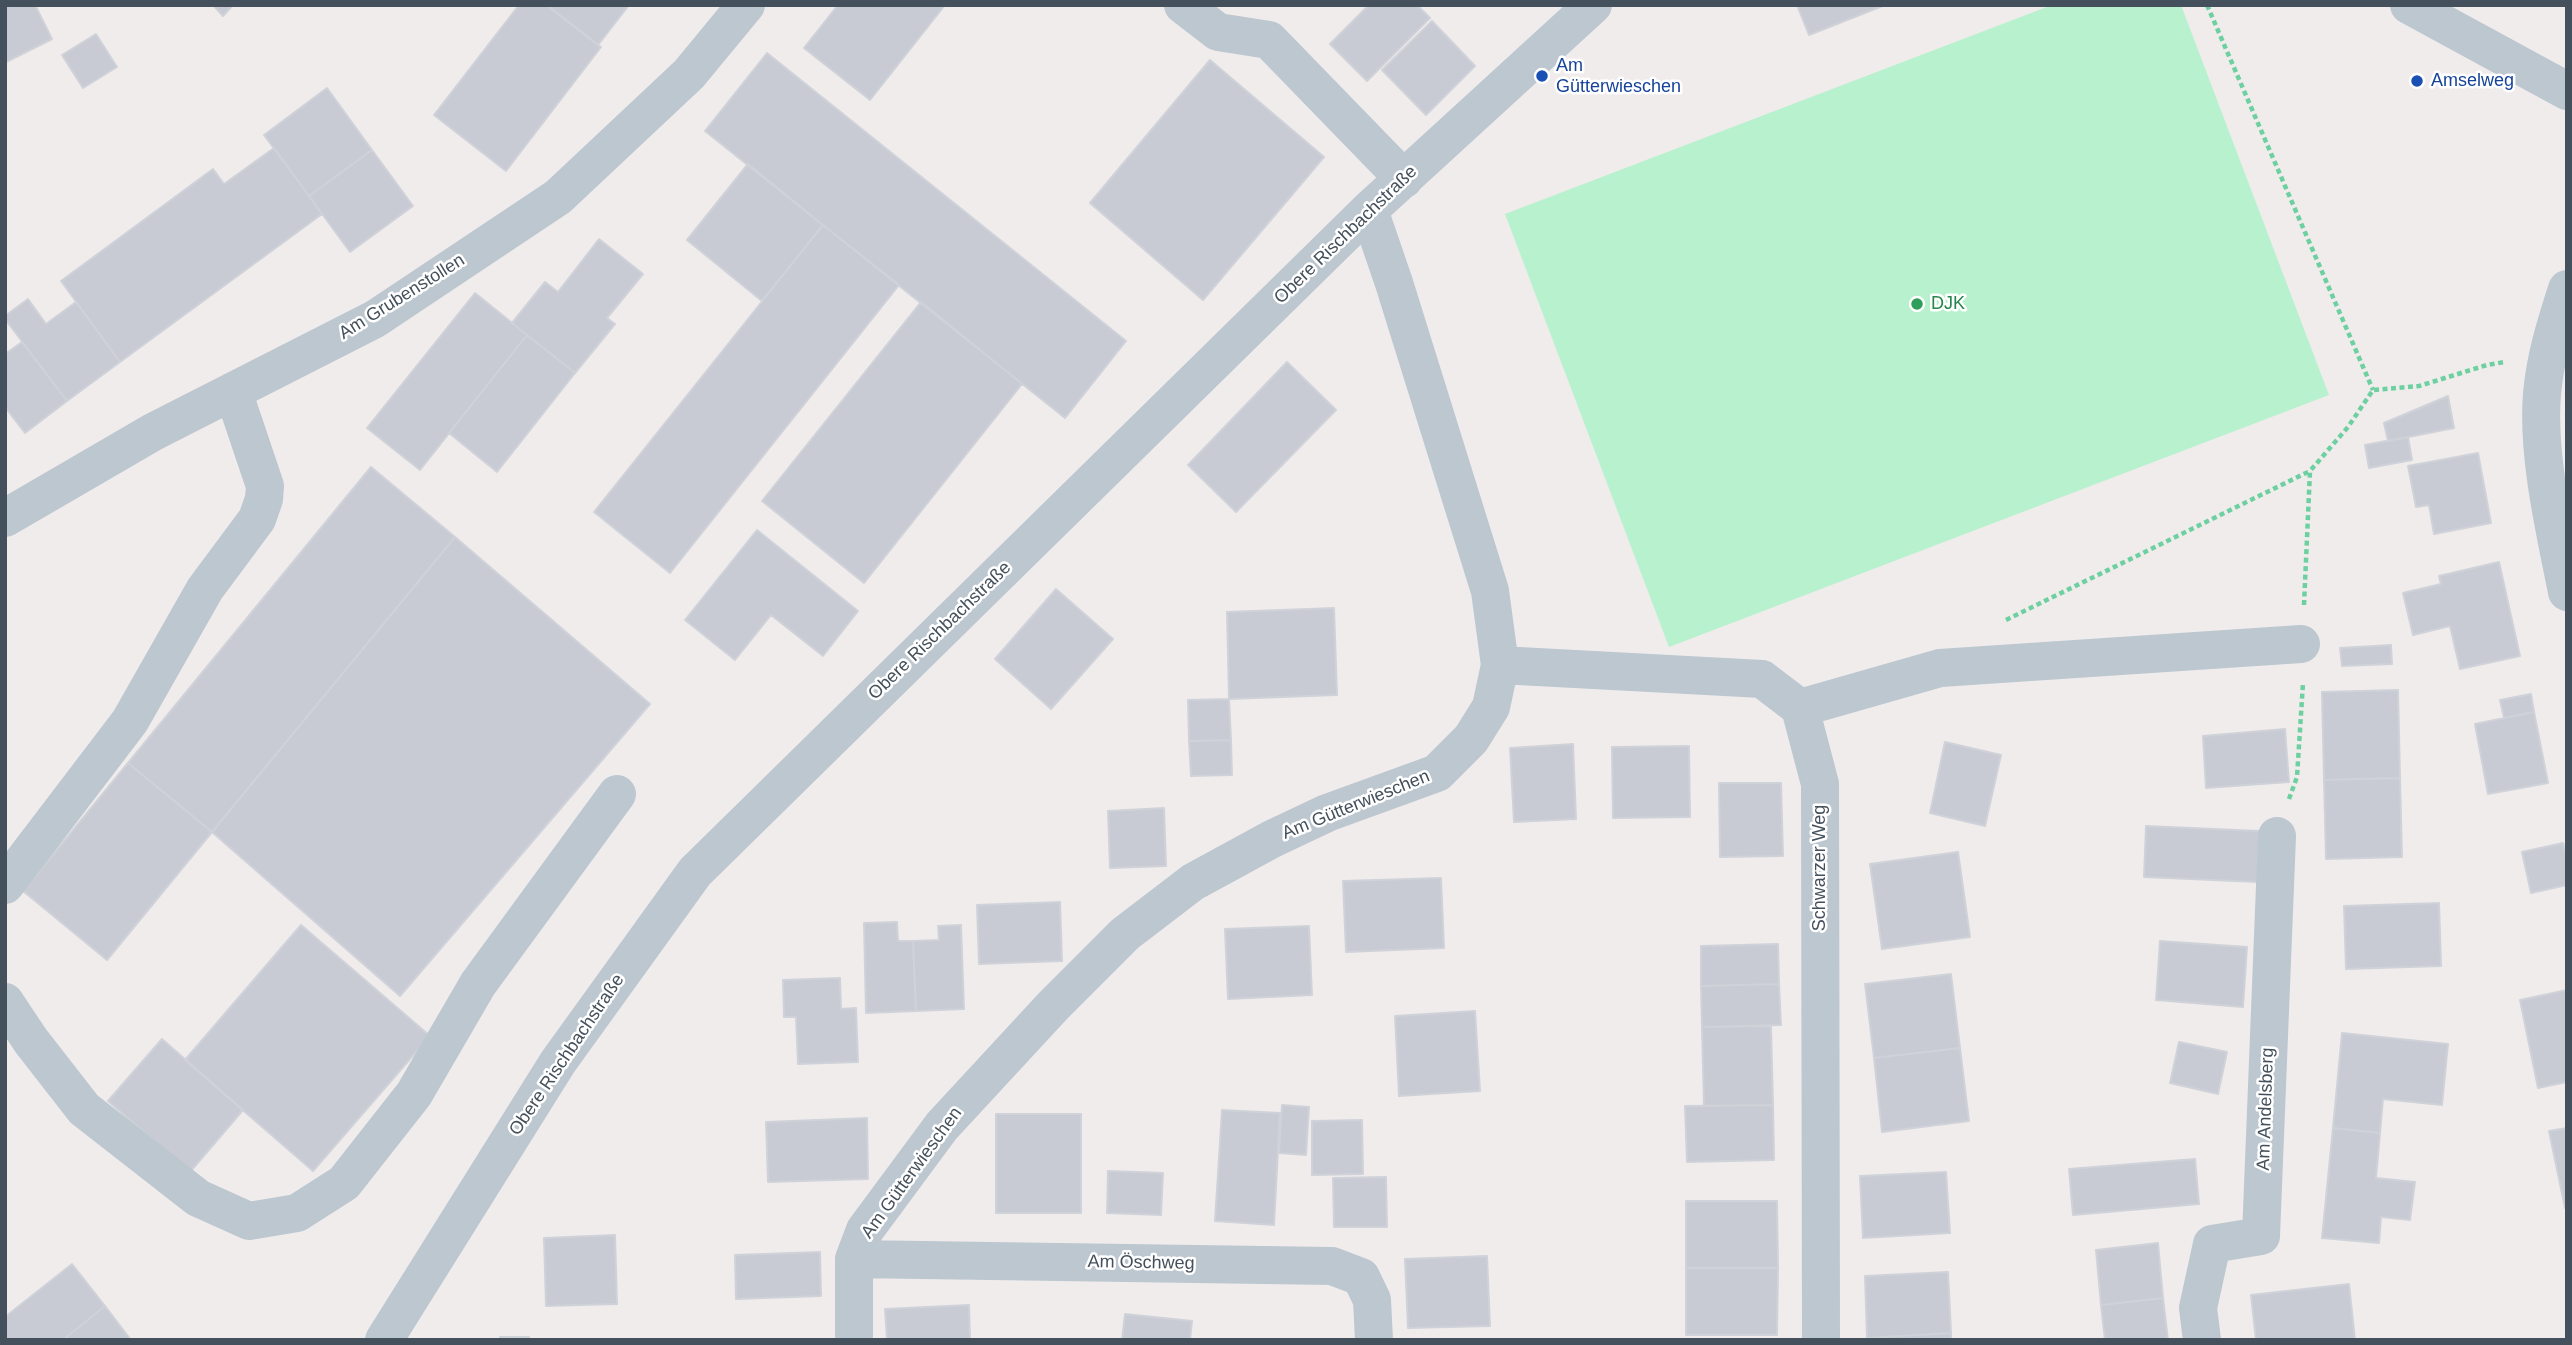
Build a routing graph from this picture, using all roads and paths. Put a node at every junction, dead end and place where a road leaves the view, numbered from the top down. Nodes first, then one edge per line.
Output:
1 (746, 5) edge
2 (1183, 5) edge
3 (1593, 5) edge
4 (2207, 5) edge
5 (2409, 5) edge
6 (2567, 91) edge
7 (1404, 179) junction
8 (1369, 210) junction
9 (2567, 289) edge
10 (2548, 355) junction
11 (2373, 390) junction
12 (233, 391) junction
13 (2310, 471) junction
14 (5, 518) edge
15 (2567, 592) edge
16 (2301, 644) junction
17 (1500, 665) junction
18 (1969, 666) junction
19 (1800, 708) junction
20 (617, 794) dead end
21 (2277, 836) joint
22 (5, 885) edge
23 (5, 1002) edge
24 (854, 1259) junction
25 (384, 1340) edge
26 (854, 1340) edge
27 (1374, 1340) edge
28 (1821, 1340) edge
29 (2202, 1340) edge

1 - 12 street, Am Grubenstollen
2 - 7 street
3 - 7 street, Obere Rischbachstraße
4 - 11 path
5 - 6 street
7 - 8 street, Obere Rischbachstraße
8 - 17 street, Am Gütterwieschen
8 - 25 street, Obere Rischbachstraße
9 - 10 street
10 - 11 path
10 - 15 street
11 - 13 path
12 - 14 street, Am Grubenstollen
12 - 22 street
13 - 16 path
13 - 18 path
16 - 18 street
16 - 21 path
17 - 19 street
17 - 24 street, Am Gütterwieschen
18 - 19 street
19 - 28 street, Schwarzer Weg
20 - 23 street
21 - 29 street, Am Andelsberg
24 - 26 street, Am Gütterwieschen
24 - 27 street, Am Öschweg

